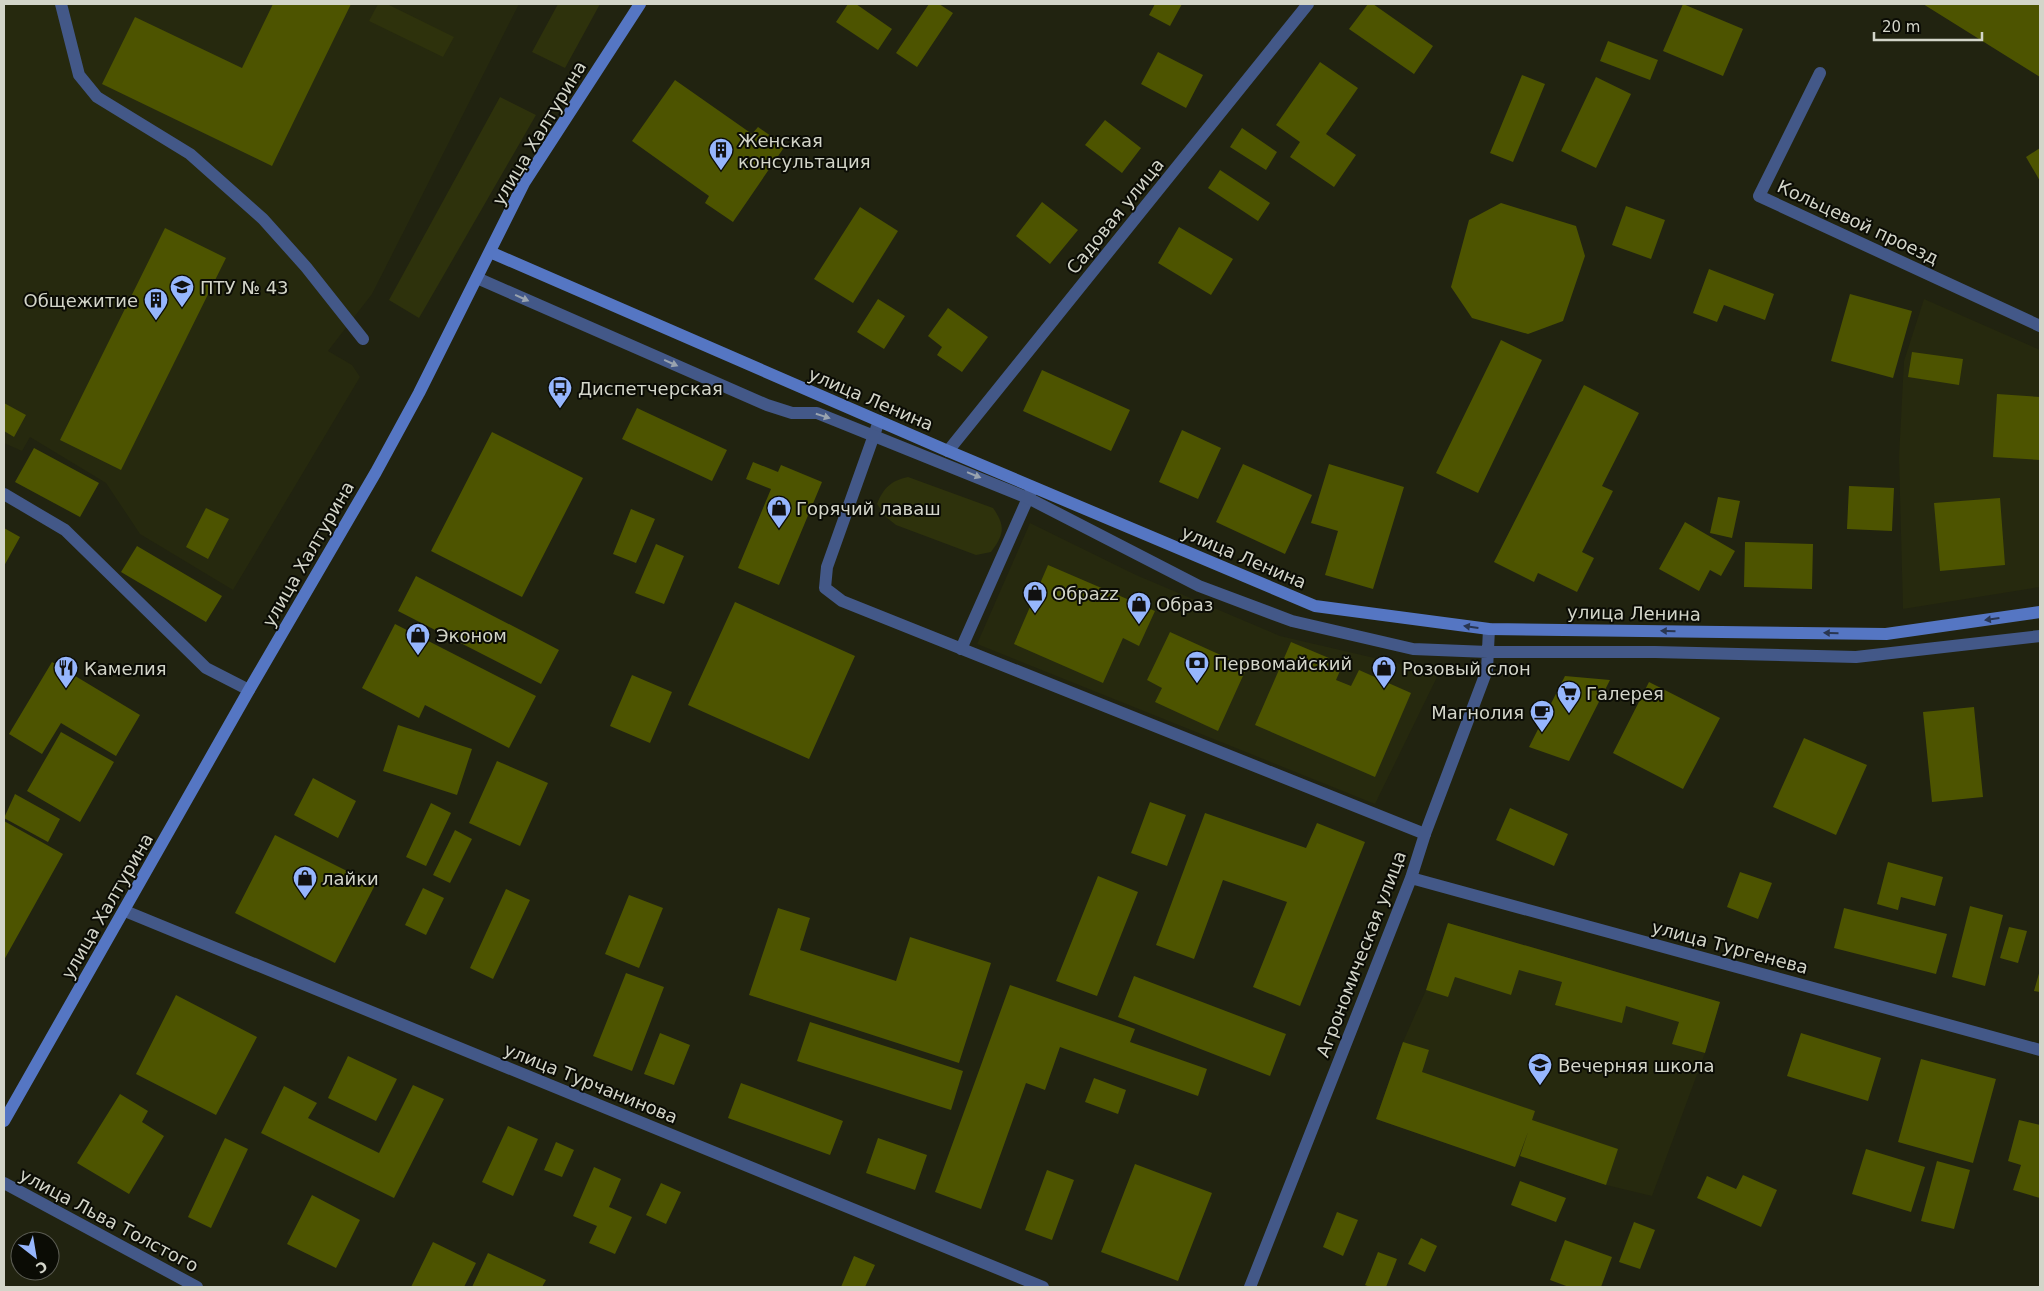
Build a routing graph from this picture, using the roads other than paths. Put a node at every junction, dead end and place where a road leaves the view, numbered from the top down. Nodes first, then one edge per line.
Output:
1 (61, 4) edge
2 (640, 4) edge
3 (1308, 4) edge
4 (1820, 73) dead end
5 (490, 252) junction
6 (477, 278) junction
7 (2040, 326) edge
8 (363, 338) dead end
9 (879, 421) junction
10 (874, 434) junction
11 (948, 451) junction
12 (1031, 493) junction
13 (4, 494) edge
14 (2040, 612) edge
15 (1489, 629) junction
16 (2040, 636) edge
17 (961, 649) junction
18 (1488, 652) junction
19 (249, 690) junction
20 (1425, 834) junction
21 (1411, 878) junction
22 (125, 911) junction
23 (2040, 1050) edge
24 (4, 1121) edge
25 (4, 1182) edge
26 (197, 1287) edge
27 (1043, 1287) edge
28 (1250, 1287) edge

1 - 8 street
2 - 5 street, улица Халтурина
3 - 11 street, Садовая улица
4 - 7 street, Кольцевой проезд
5 - 6 street, улица Халтурина
5 - 9 street, улица Ленина
6 -> 10 street
6 - 19 street, улица Халтурина
9 - 10 street
9 - 11 street, улица Ленина
10 -> 12 street
10 - 17 street
11 - 12 street, улица Ленина
15 -> 12 street, улица Ленина
12 - 17 street
12 - 18 street
13 - 19 street
14 -> 15 street, улица Ленина
15 - 18 street, Агрономическая улица
16 - 18 street
17 - 20 street
18 - 20 street, Агрономическая улица
19 - 22 street, улица Халтурина
20 - 21 street, Агрономическая улица
21 - 23 street, улица Тургенева
21 - 28 street, Агрономическая улица
22 - 24 street, улица Халтурина
22 - 27 street, улица Турчанинова
25 - 26 street, улица Льва Толстого

